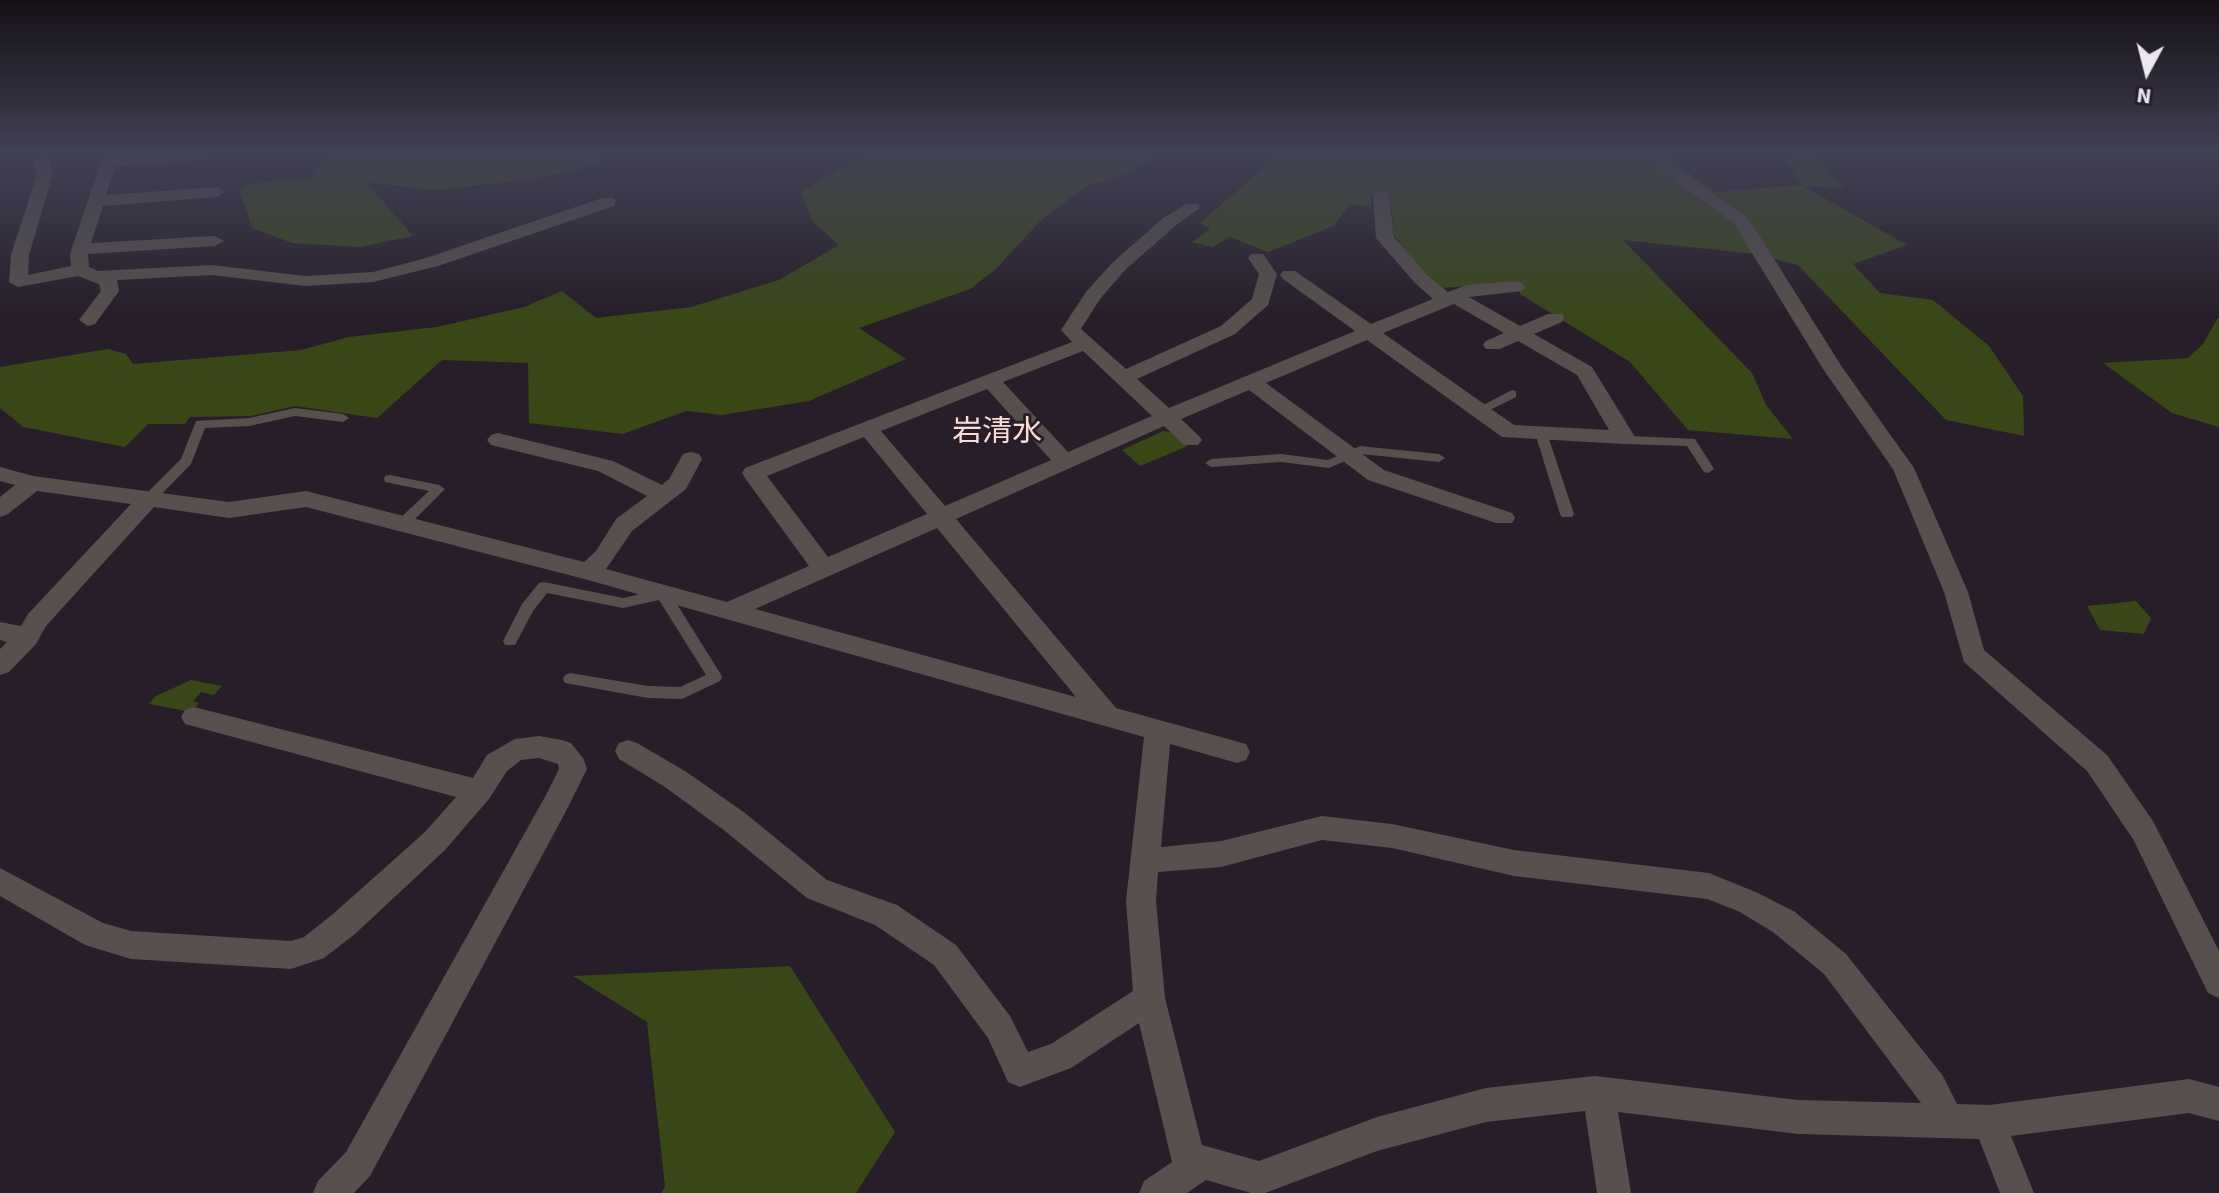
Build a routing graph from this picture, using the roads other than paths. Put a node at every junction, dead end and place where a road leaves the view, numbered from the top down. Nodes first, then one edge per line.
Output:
1 (35, 208) edge
2 (94, 208) edge
3 (591, 208) edge
4 (1192, 208) dead end
5 (1382, 208) edge
6 (1724, 208) edge
7 (215, 241) dead end
8 (81, 249) junction
9 (1257, 258) dead end
10 (89, 273) junction
11 (1289, 275) dead end
12 (1516, 287) dead end
13 (1451, 299) junction
14 (1555, 318) dead end
15 (88, 320) dead end
16 (1371, 332) junction
17 (1519, 333) junction
18 (1086, 343) junction
19 (1493, 345) dead end
20 (1125, 377) junction
21 (990, 380) junction
22 (1253, 383) junction
23 (1512, 394) dead end
24 (1480, 410) junction
25 (1167, 417) junction
26 (343, 418) dead end
27 (868, 429) junction
28 (1541, 433) junction
29 (1624, 437) junction
30 (498, 440) dead end
31 (1191, 440) dead end
32 (1349, 455) junction
33 (1439, 458) dead end
34 (691, 459) dead end
35 (1065, 462) junction
36 (1211, 463) dead end
37 (1708, 469) dead end
38 (0, 474) edge
39 (390, 479) dead end
40 (33, 483) junction
41 (664, 495) junction
42 (148, 500) junction
43 (0, 509) edge
44 (1567, 514) dead end
45 (941, 516) junction
46 (1504, 518) dead end
47 (403, 523) junction
48 (823, 567) junction
49 (588, 572) junction
50 (663, 594) junction
51 (726, 612) junction
52 (0, 631) edge
53 (27, 637) junction
54 (510, 641) dead end
55 (0, 665) edge
56 (570, 679) dead end
57 (194, 717) dead end
58 (1108, 717) junction
59 (1158, 730) junction
60 (628, 751) dead end
61 (1237, 752) dead end
62 (479, 791) junction
63 (1145, 858) junction
64 (0, 881) edge
65 (2219, 983) edge
66 (1149, 998) junction
67 (1599, 1094) junction
68 (2219, 1104) edge
69 (1947, 1121) junction
70 (1989, 1122) junction
71 (1203, 1162) junction
72 (1249, 1184) edge
73 (330, 1193) edge
74 (1156, 1193) edge
75 (1614, 1193) edge
76 (2017, 1193) edge

1 - 10 street
2 - 8 street
3 - 10 street
4 - 18 street
5 - 13 street
6 - 65 street
7 - 8 street
8 - 10 street
9 - 20 street
10 - 15 street
11 - 16 street
12 - 13 street
13 - 16 street
13 - 17 street
14 - 17 street
16 - 22 street
16 - 24 street
17 - 19 street
17 - 29 street
18 - 20 street
18 - 21 street
20 - 25 street
21 - 27 street
21 - 35 street
22 - 25 street
22 - 32 street
23 - 24 lane
24 - 28 street
25 - 31 street
25 - 35 street
26 - 42 lane
27 - 45 street
27 - 48 street
28 - 29 street
28 - 44 lane
29 - 37 lane
30 - 41 street
32 - 33 lane
32 - 36 lane
32 - 46 street
34 - 41 street
35 - 45 street
38 - 40 street
39 - 47 lane
40 - 42 street
40 - 43 street
41 - 49 street
42 - 47 street
42 - 53 street
45 - 48 street
45 - 58 street
47 - 49 street
48 - 51 street
49 - 50 street
50 - 51 street
50 - 54 lane
50 - 56 lane
51 - 58 street
52 - 53 street
53 - 55 street
57 - 62 street
58 - 59 street
59 - 61 street
59 - 63 street
60 - 66 street
62 - 64 street
62 - 73 street
63 - 66 street
63 - 69 street
66 - 71 street
67 - 69 street
67 - 72 street
67 - 75 street
68 - 70 street
69 - 70 street
70 - 76 street
71 - 72 street
71 - 74 street

